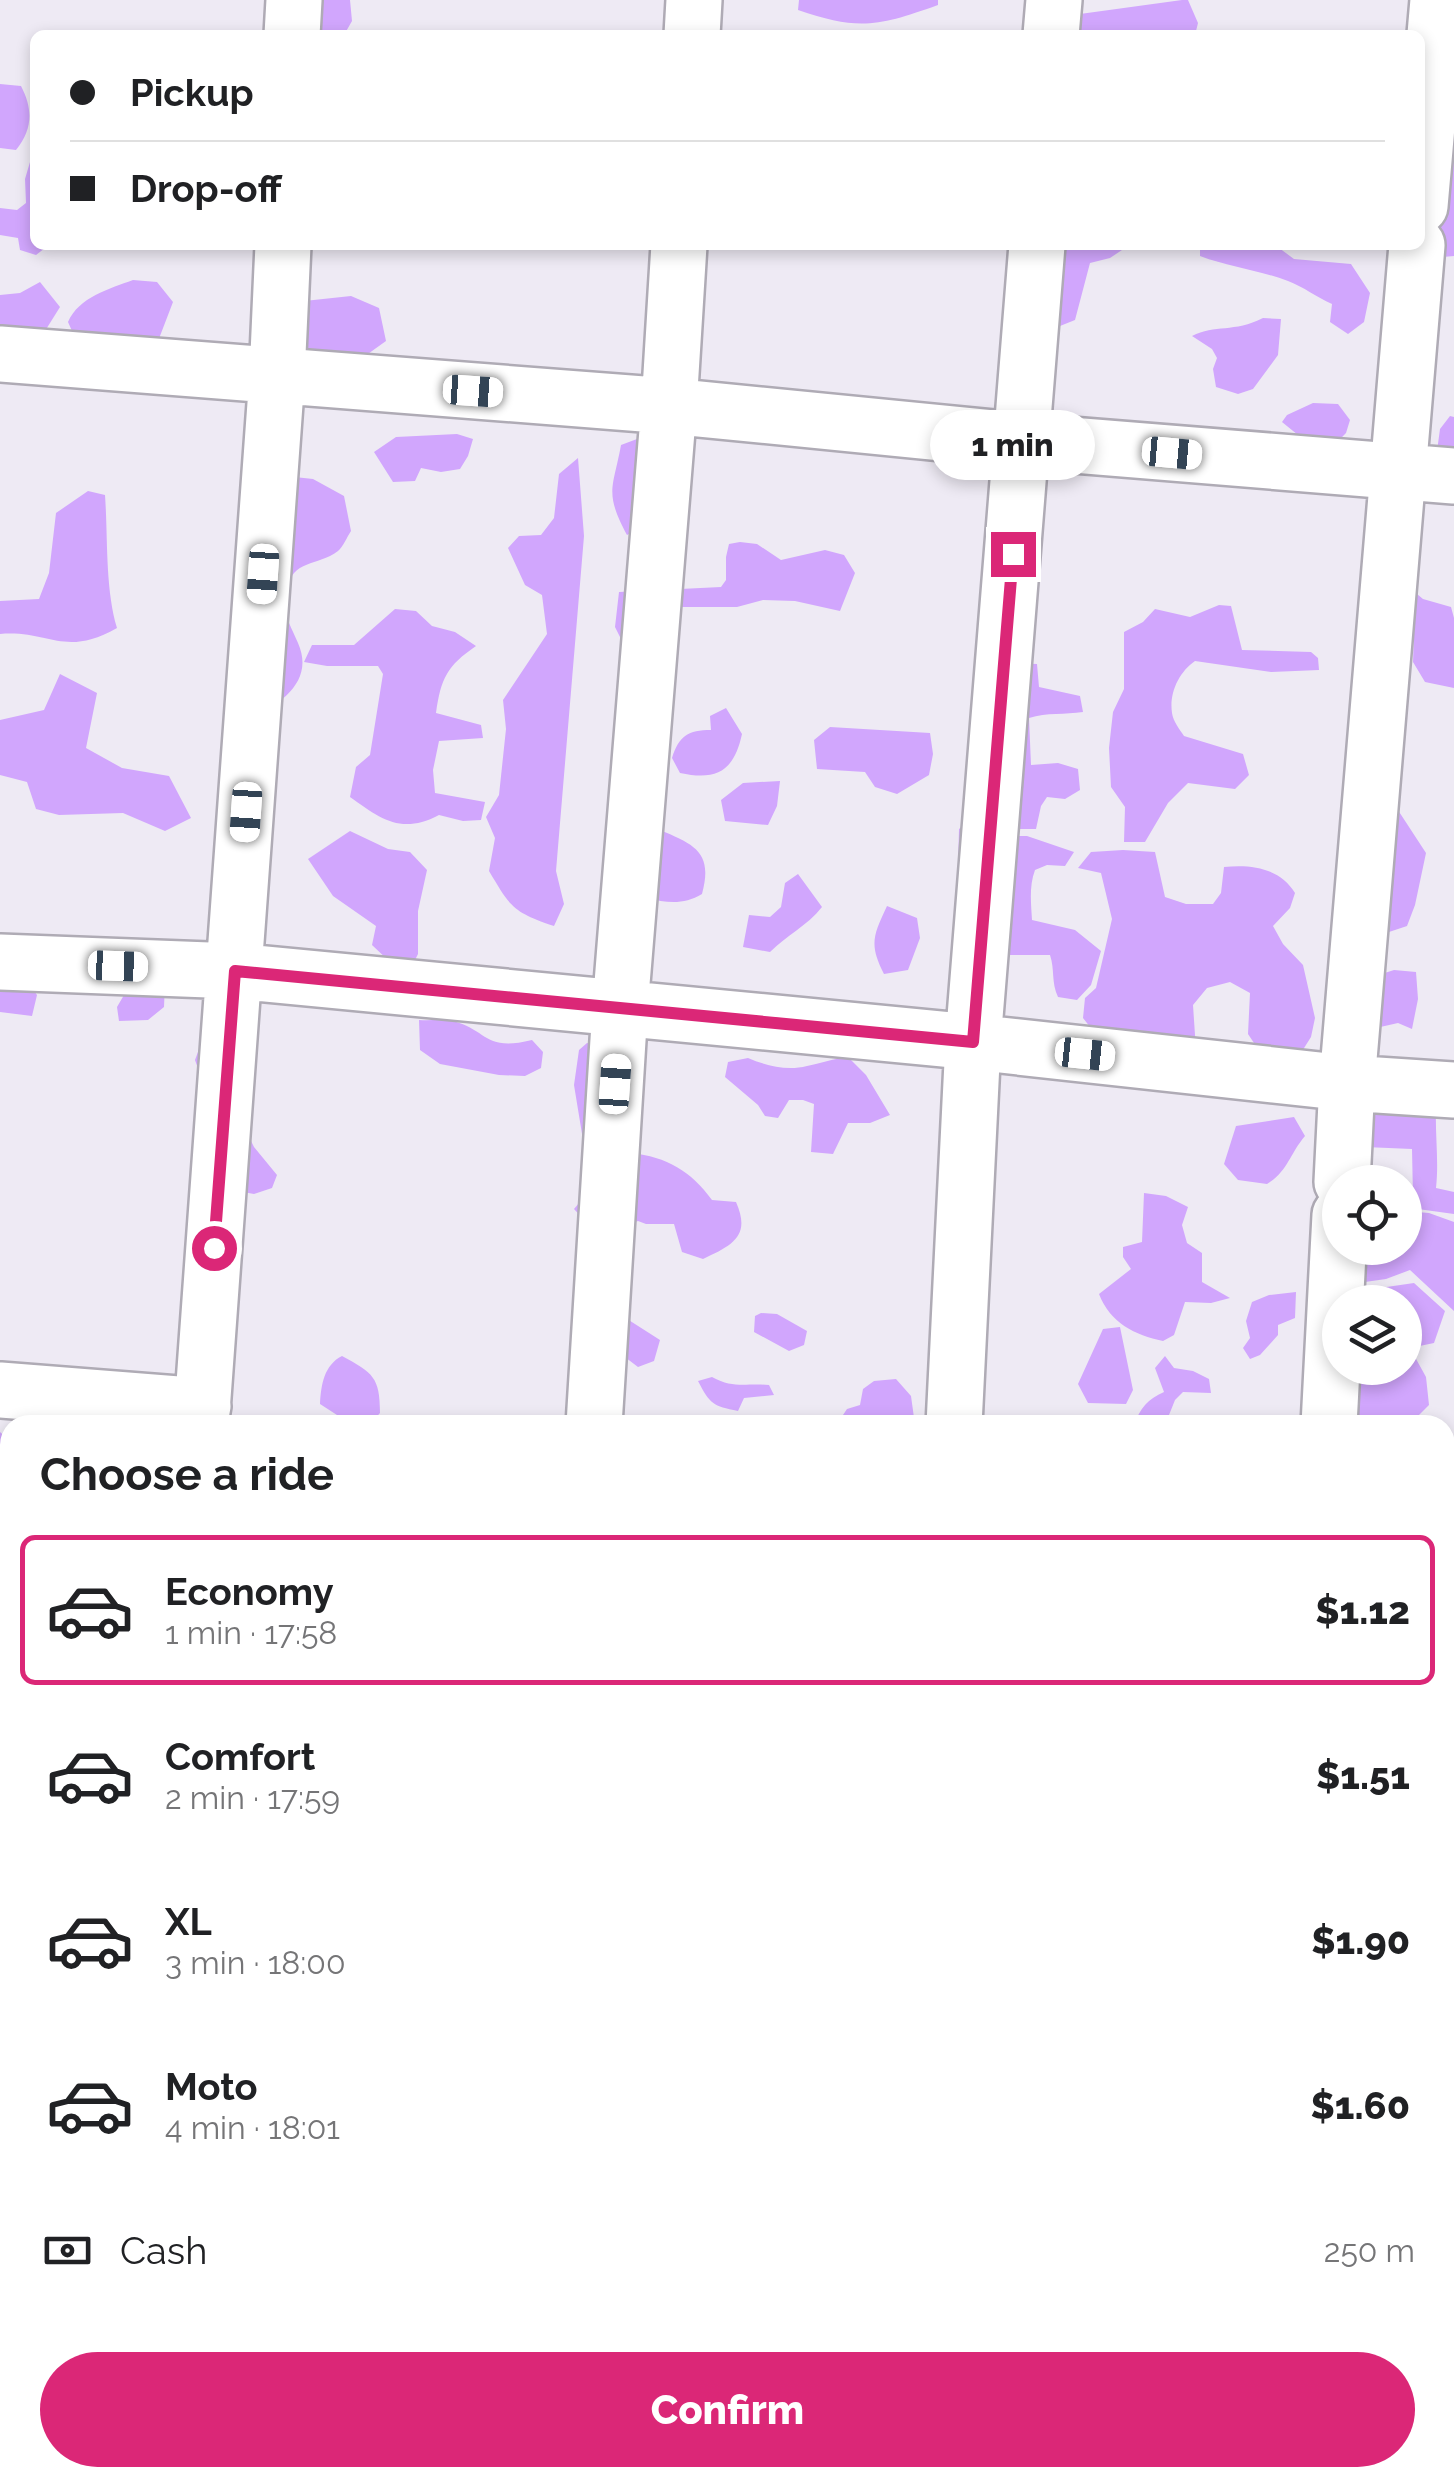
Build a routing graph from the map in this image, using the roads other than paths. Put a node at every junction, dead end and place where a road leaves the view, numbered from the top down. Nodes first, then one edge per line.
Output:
1 (294, 0) edge
2 (694, 0) edge
3 (1054, 0) edge
4 (1438, 0) edge
5 (292, 30) edge
6 (692, 30) edge
7 (1052, 30) edge
8 (1425, 149) edge
9 (282, 250) edge
10 (679, 250) edge
11 (1036, 250) edge
12 (1417, 250) edge
13 (0, 354) edge
14 (276, 376) junction
15 (669, 406) junction
16 (1022, 442) junction
17 (1398, 471) junction
18 (1454, 476) edge
19 (0, 962) edge
20 (235, 971) junction
21 (620, 1008) junction
22 (973, 1042) junction
23 (1347, 1083) junction
24 (1454, 1090) edge
25 (1343, 1165) edge
26 (1337, 1265) edge
27 (0, 1390) edge
28 (194, 1415) edge
29 (202, 1415) edge
30 (595, 1415) edge
31 (954, 1415) edge
32 (1330, 1415) edge

1 - 5 street
2 - 6 street
3 - 7 street
4 - 8 street
9 - 14 street
10 - 15 street
11 - 16 street
12 - 17 street
13 - 14 street
14 - 15 street
14 - 20 street
15 - 16 street
15 - 21 street
16 - 17 street
16 - 22 street
17 - 18 street
17 - 23 street
19 - 20 street
20 - 21 street
20 - 29 street
21 - 22 street
21 - 30 street
22 - 23 street
22 - 31 street
23 - 24 street
23 - 25 street
26 - 32 street
27 - 28 street

